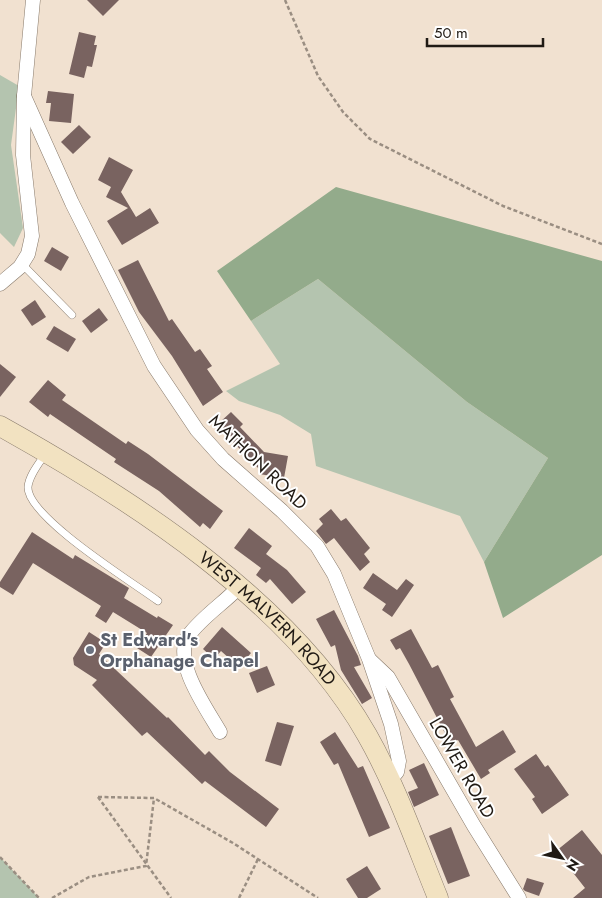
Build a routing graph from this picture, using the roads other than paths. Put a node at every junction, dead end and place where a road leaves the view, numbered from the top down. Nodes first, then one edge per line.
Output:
1 (33, 0) edge
2 (24, 96) junction
3 (22, 264) junction
4 (0, 284) edge
5 (72, 316) dead end
6 (0, 426) edge
7 (46, 453) junction
8 (239, 587) junction
9 (158, 601) dead end
10 (369, 659) junction
11 (220, 732) dead end
12 (390, 780) junction
13 (438, 898) edge
14 (519, 898) edge

1 - 2 street
2 - 3 street
2 - 10 street, MATHON ROAD
3 - 4 street
3 - 5 lane
6 - 7 main road, WEST MALVERN ROAD
7 - 8 main road, WEST MALVERN ROAD
7 - 9 lane
8 - 11 street
8 - 12 main road, WEST MALVERN ROAD
10 - 12 street, MATHON ROAD
10 - 14 street, LOWER ROAD
12 - 13 main road, WEST MALVERN ROAD

